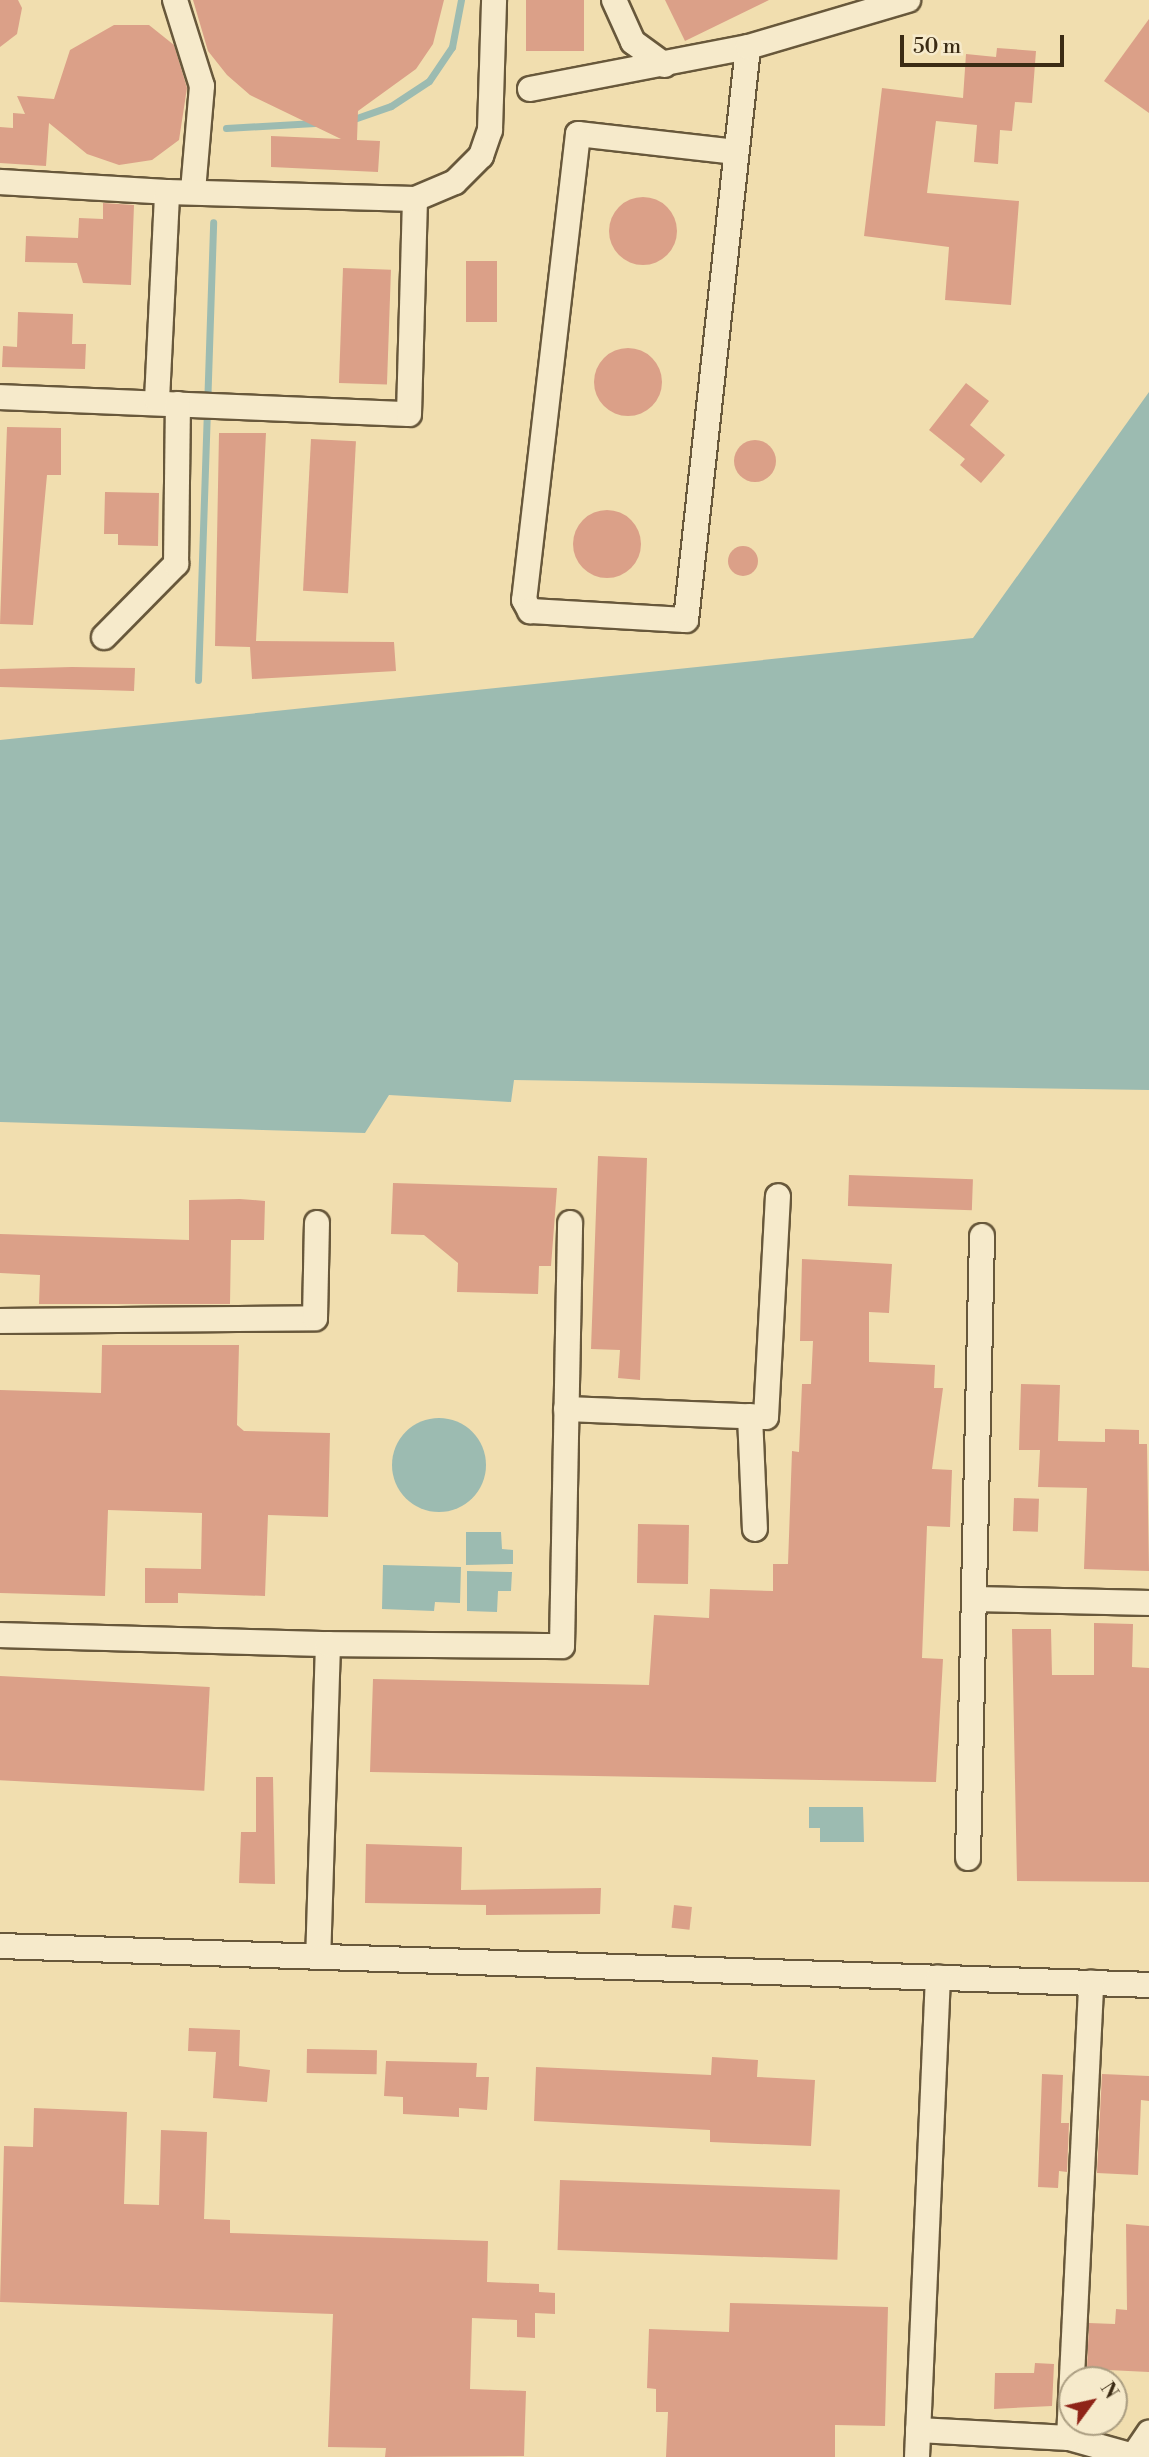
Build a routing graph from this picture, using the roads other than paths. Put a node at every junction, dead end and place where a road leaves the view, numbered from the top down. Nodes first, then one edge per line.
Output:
1 (175, 0) edge
2 (494, 0) edge
3 (614, 0) edge
4 (908, 0) edge
5 (748, 47) junction
6 (664, 65) junction
7 (530, 89) dead end
8 (736, 152) junction
9 (0, 182) edge
10 (167, 192) junction
11 (193, 192) junction
12 (415, 199) junction
13 (0, 397) edge
14 (176, 404) junction
15 (104, 637) dead end
16 (778, 1196) dead end
17 (317, 1223) dead end
18 (570, 1223) dead end
19 (982, 1236) dead end
20 (0, 1321) edge
21 (566, 1409) junction
22 (750, 1416) junction
23 (755, 1529) dead end
24 (976, 1599) junction
25 (1149, 1603) edge
26 (0, 1635) edge
27 (328, 1644) junction
28 (968, 1858) dead end
29 (0, 1946) edge
30 (318, 1956) junction
31 (938, 1977) junction
32 (1091, 1983) junction
33 (1149, 1985) edge
34 (918, 2430) junction
35 (1149, 2433) edge
36 (1069, 2438) junction
37 (1135, 2456) edge
38 (917, 2457) edge

1 - 11 lane
2 - 12 lane
3 - 6 lane
4 - 5 lane
5 - 6 lane
5 - 8 lane
6 - 7 lane
8 - 8 lane
9 - 10 lane
10 - 11 lane
10 - 14 lane
11 - 12 lane
12 - 14 lane
13 - 14 lane
14 - 15 lane
16 - 22 lane
17 - 20 lane
18 - 21 lane
19 - 24 lane
21 - 22 lane
21 - 27 lane
22 - 23 lane
24 - 25 lane
24 - 28 lane
26 - 27 lane
27 - 30 lane
29 - 30 lane
30 - 31 lane
31 - 32 lane
31 - 34 lane
32 - 33 lane
32 - 36 lane
34 - 36 lane
34 - 38 lane
35 - 37 lane
36 - 37 lane

